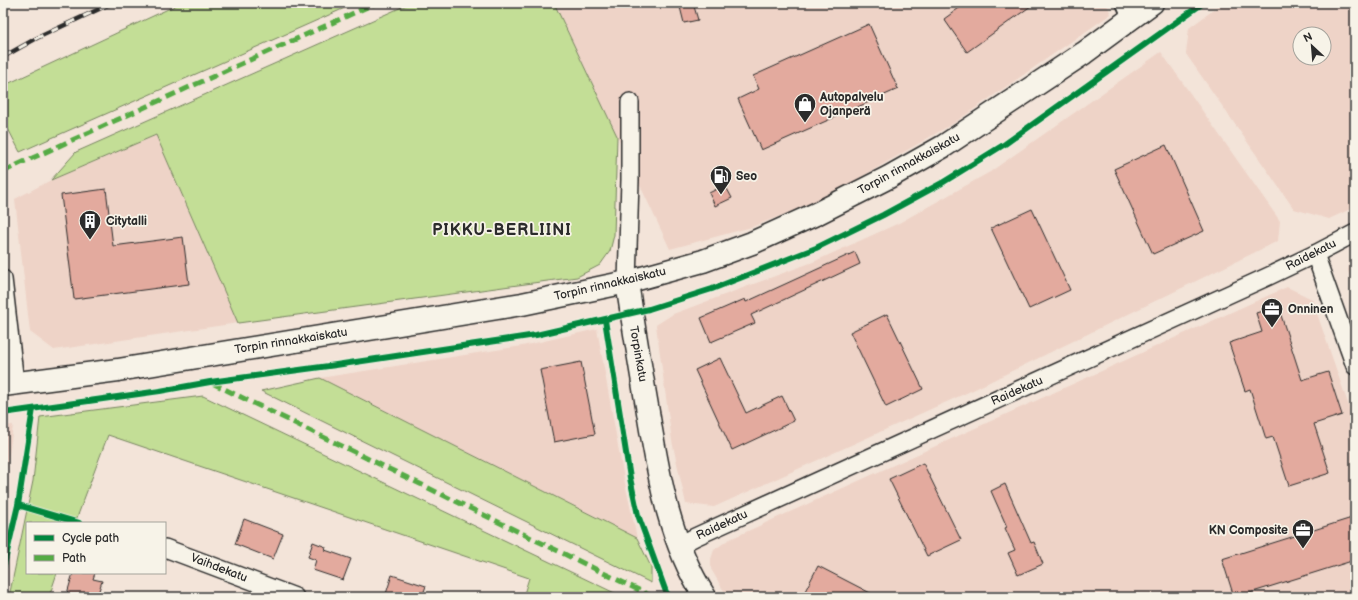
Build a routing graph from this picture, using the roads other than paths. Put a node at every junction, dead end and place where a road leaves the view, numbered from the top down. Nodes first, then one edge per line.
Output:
1 (1152, 3) edge
2 (1128, 11) edge
3 (630, 102) dead end
4 (1355, 233) edge
5 (1315, 254) junction
6 (3, 279) edge
7 (626, 282) junction
8 (1355, 366) edge
9 (9, 384) edge
10 (678, 546) junction
11 (166, 548) edge
12 (295, 597) edge
13 (705, 597) edge

1 - 2 main road, Torpin rinnakkaiskatu
2 - 7 main road, Torpin rinnakkaiskatu
3 - 7 street, Torpinkatu
4 - 5 street, Raidekatu
5 - 8 street
5 - 10 street, Raidekatu
6 - 9 street
7 - 9 main road, Torpin rinnakkaiskatu
7 - 10 main road, Torpinkatu
10 - 13 main road, Torpinkatu
11 - 12 street, Vaihdekatu

